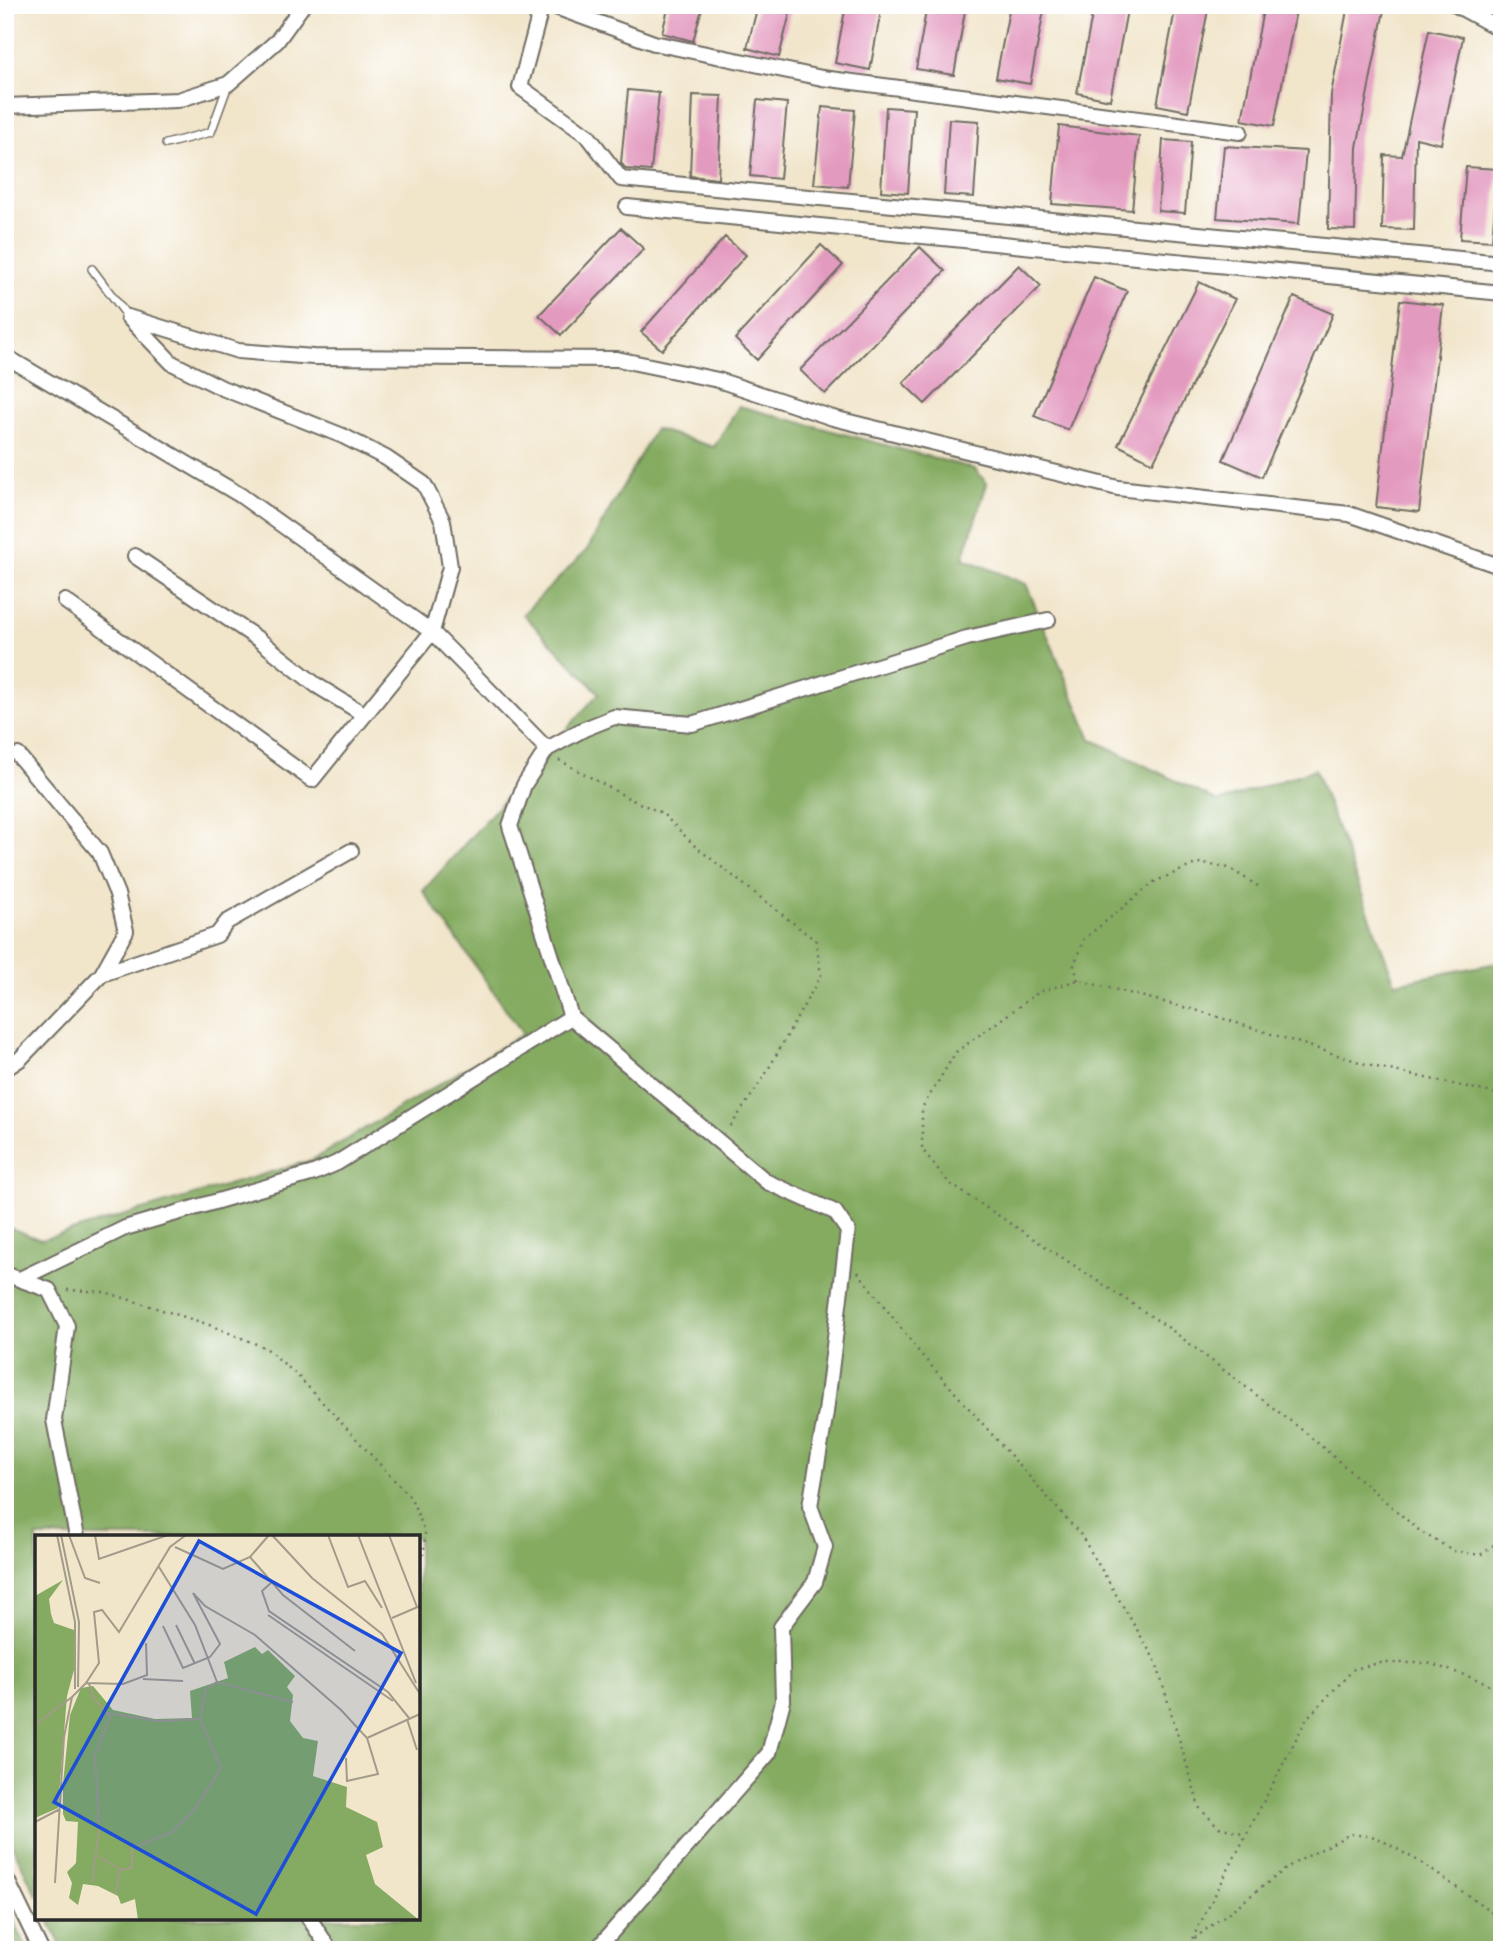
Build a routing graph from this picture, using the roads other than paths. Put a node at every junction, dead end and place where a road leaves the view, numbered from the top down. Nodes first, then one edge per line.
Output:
1 (303, 5) edge
2 (542, 5) edge
3 (550, 5) edge
4 (1456, 5) edge
5 (1502, 30) edge
6 (228, 84) junction
7 (5, 106) edge
8 (1240, 132) dead end
9 (166, 144) dead end
10 (627, 208) dead end
11 (1502, 263) edge
12 (92, 269) dead end
13 (1502, 293) edge
14 (128, 317) junction
15 (5, 356) edge
16 (135, 556) dead end
17 (1502, 567) edge
18 (65, 601) dead end
19 (1048, 620) dead end
20 (432, 632) junction
21 (365, 715) junction
22 (547, 749) junction
23 (18, 755) dead end
24 (351, 851) dead end
25 (102, 974) junction
26 (571, 1017) junction
27 (5, 1069) edge
28 (12, 1276) edge
29 (77, 1535) edge
30 (5, 1877) edge
31 (310, 1920) edge
32 (41, 1950) edge
33 (330, 1950) edge
34 (596, 1950) edge

1 - 6 street
2 - 11 street
3 - 8 street
4 - 5 street
6 - 7 street
6 - 9 lane
10 - 13 street
12 - 14 lane
14 - 17 street
14 - 20 street
15 - 20 street
16 - 21 street
18 - 21 street
19 - 22 street
20 - 21 street
20 - 22 street
22 - 26 street
23 - 25 street
24 - 25 street
25 - 27 street
26 - 28 street
26 - 34 street
28 - 29 street
30 - 32 street
31 - 33 street

